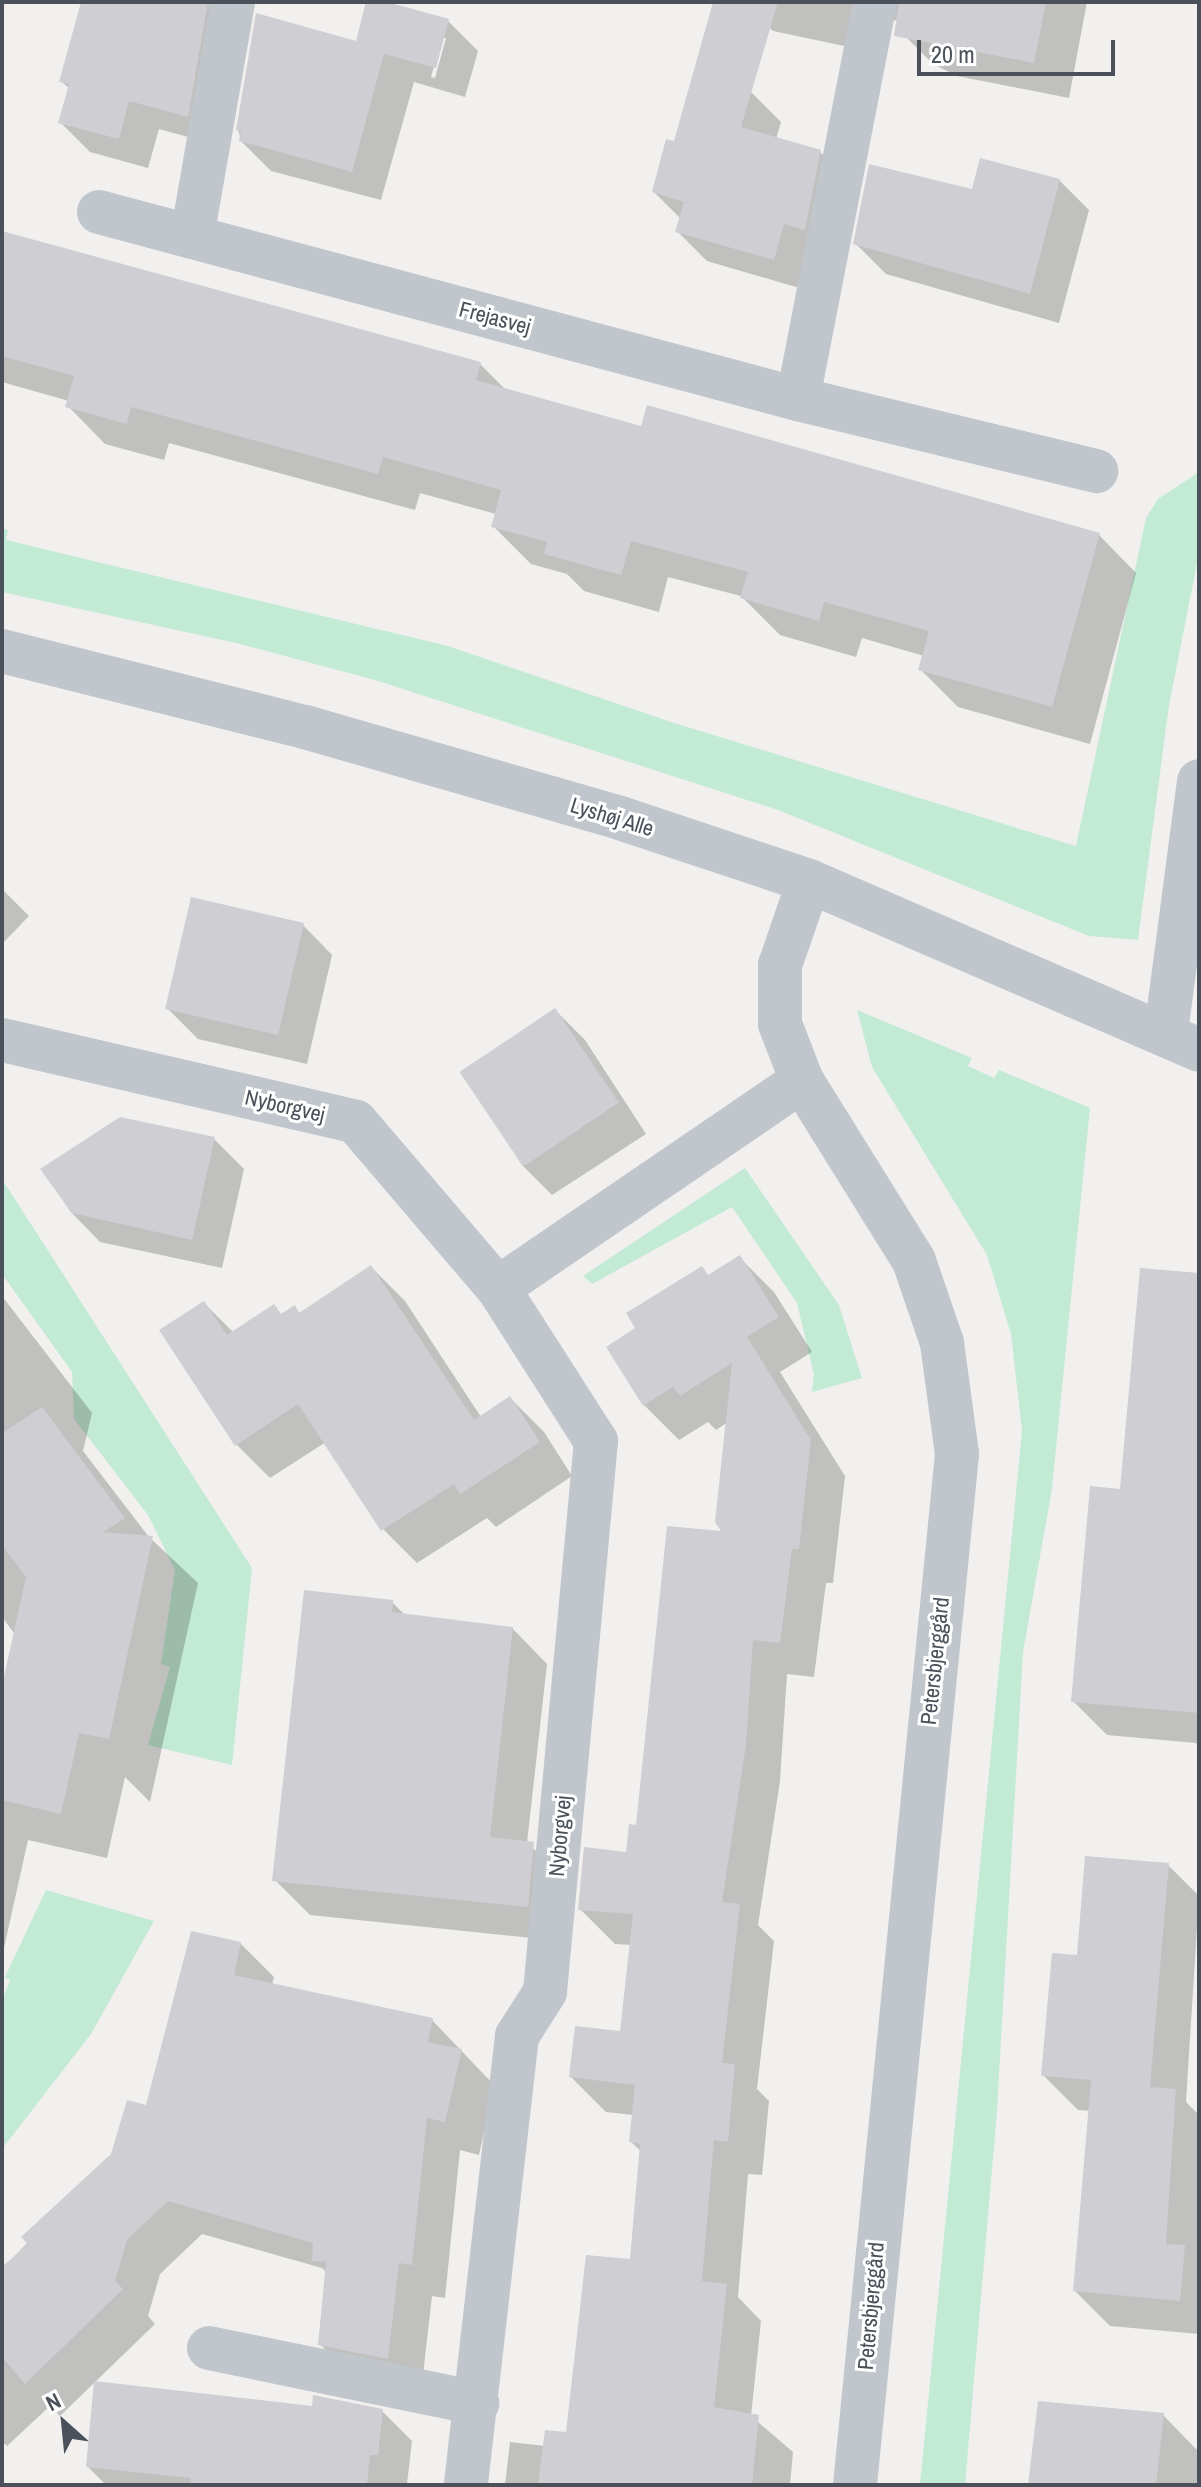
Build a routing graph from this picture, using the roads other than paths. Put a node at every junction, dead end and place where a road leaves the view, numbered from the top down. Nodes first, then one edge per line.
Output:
1 (233, 2) edge
2 (875, 2) edge
3 (99, 212) dead end
4 (192, 237) junction
5 (798, 399) junction
6 (1096, 471) dead end
7 (2, 651) edge
8 (1199, 781) edge
9 (809, 881) junction
10 (2, 1040) edge
11 (1182, 1041) edge
12 (802, 1081) junction
13 (498, 1288) junction
14 (209, 2348) dead end
15 (477, 2403) junction
16 (466, 2485) edge
17 (855, 2485) edge

1 - 4 street
2 - 5 street
3 - 4 street, Frejasvej
4 - 5 street, Frejasvej
5 - 6 street, Frejasvej
7 - 9 street, Lyshøj Alle
8 - 11 street
9 - 11 street, Lyshøj Alle
9 - 12 street, Petersbjerggård
10 - 13 street, Nyborgvej
12 - 13 street
12 - 17 street, Petersbjerggård
13 - 15 street, Nyborgvej
14 - 15 street
15 - 16 street, Nyborgvej

